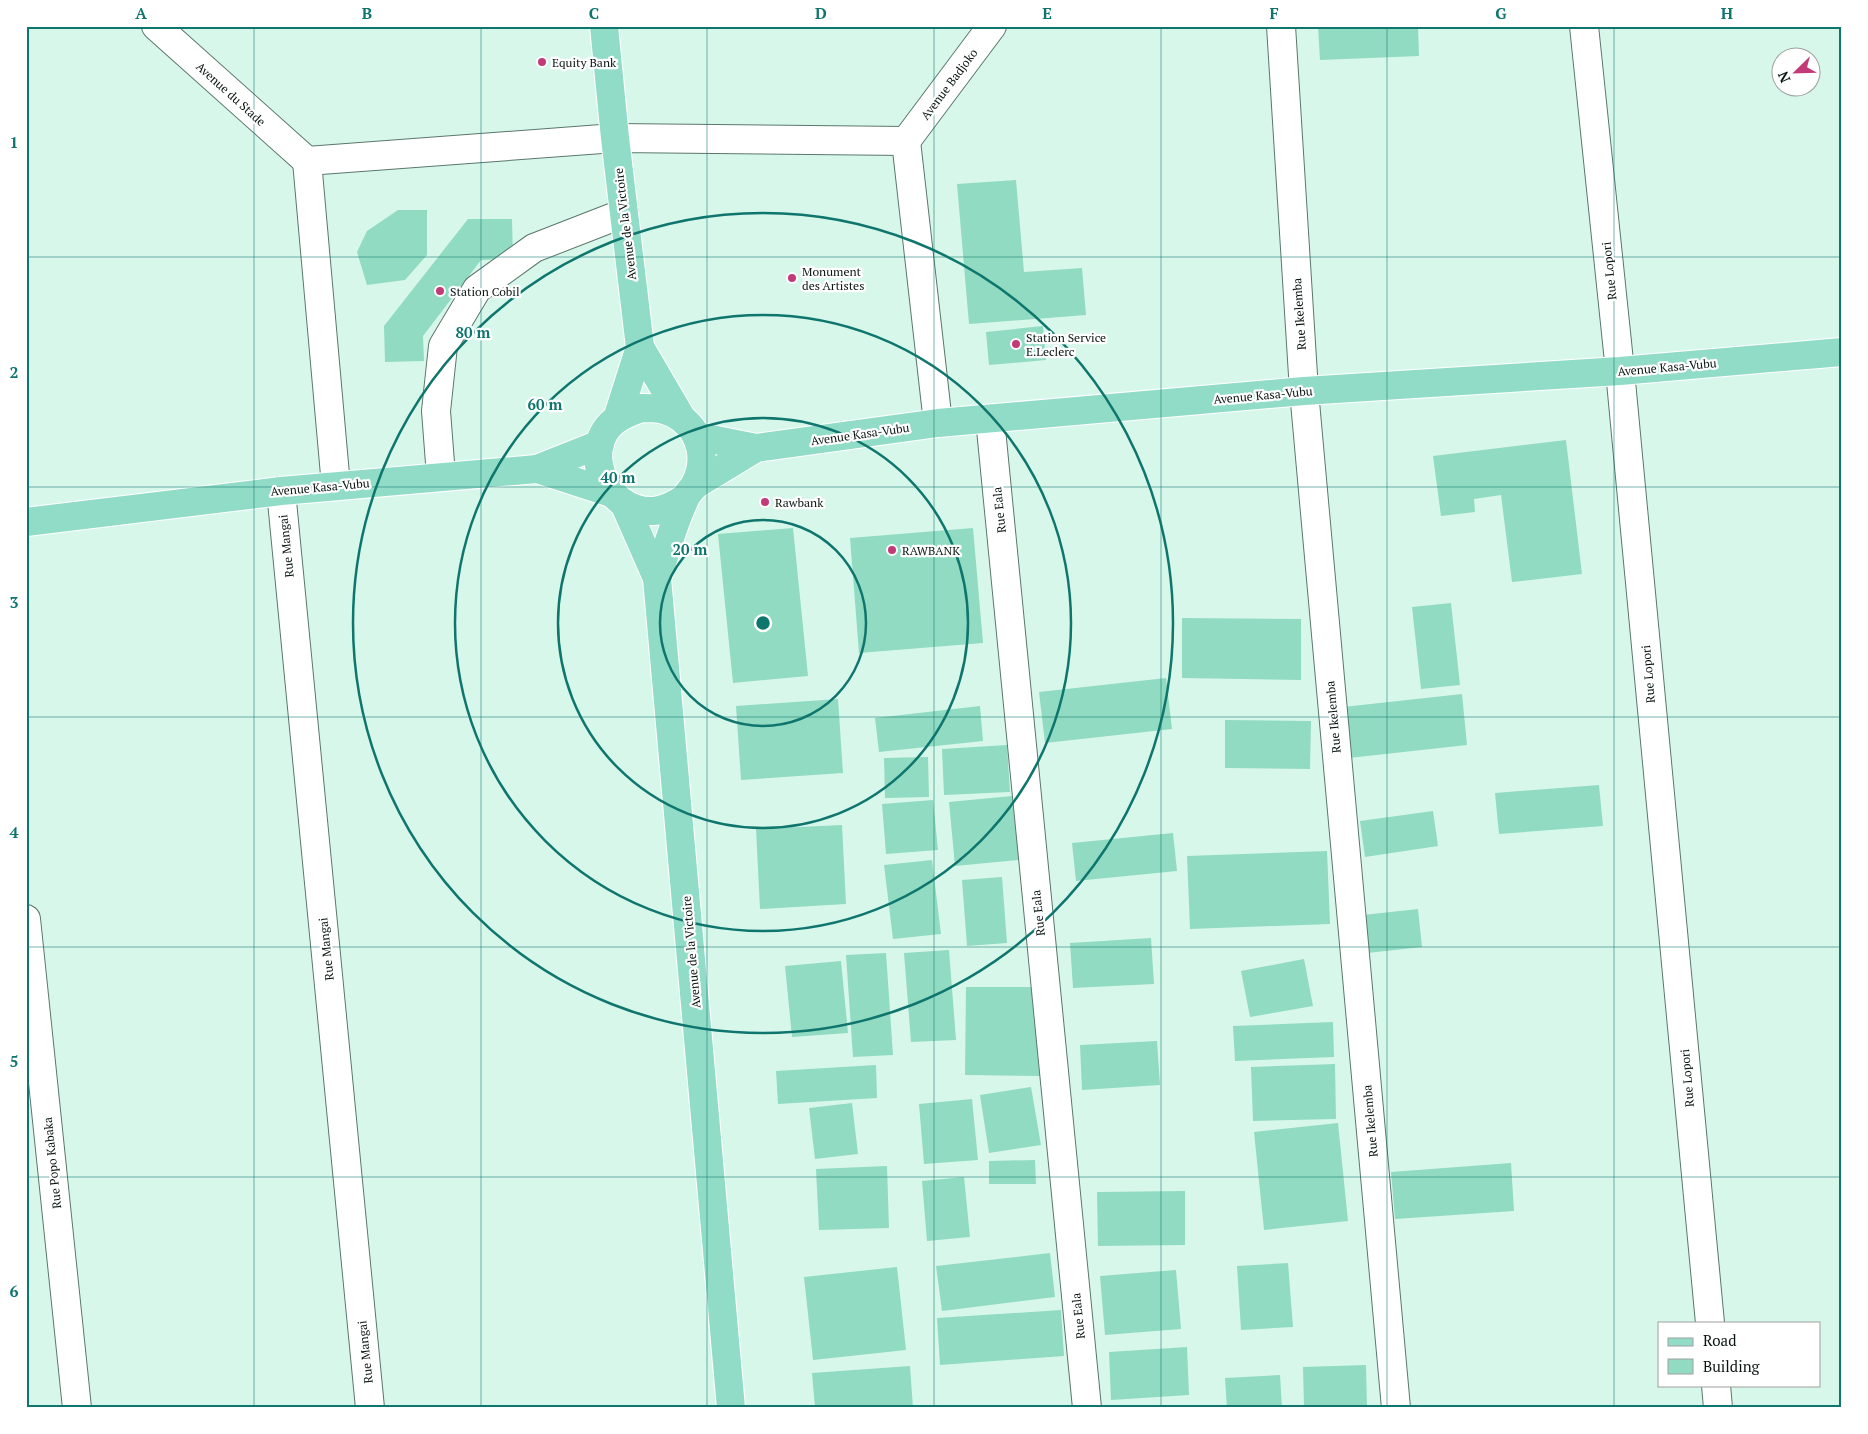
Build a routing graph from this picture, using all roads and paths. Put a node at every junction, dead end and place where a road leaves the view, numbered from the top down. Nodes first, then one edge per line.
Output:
1 (156, 26) edge
2 (604, 26) edge
3 (992, 26) edge
4 (1280, 26) edge
5 (1584, 26) edge
6 (615, 138) junction
7 (906, 141) junction
8 (307, 161) junction
9 (624, 214) junction
10 (640, 347) junction
11 (1842, 352) edge
12 (1620, 371) junction
13 (1304, 391) junction
14 (617, 419) junction
15 (990, 419) junction
16 (938, 423) junction
17 (689, 427) junction
18 (600, 444) junction
19 (756, 448) junction
20 (537, 468) junction
21 (441, 476) junction
22 (336, 486) junction
23 (281, 491) junction
24 (690, 491) junction
25 (617, 498) junction
26 (26, 522) edge
27 (657, 578) junction
28 (26, 919) edge
29 (1710, 1322) edge
30 (1716, 1386) edge
31 (77, 1408) edge
32 (370, 1408) edge
33 (731, 1408) edge
34 (1087, 1408) edge
35 (1396, 1408) edge
36 (1718, 1408) edge

1 - 8 street, Avenue du Stade
2 - 6 main road, Avenue de la Victoire
3 - 7 street, Avenue Badjoko
4 - 13 street, Rue Ikelemba
5 - 12 street, Rue Lopori
6 - 7 street
6 - 8 street
6 - 9 main road, Avenue de la Victoire
7 - 16 street
8 - 22 street
9 - 10 main road, Avenue de la Victoire
9 - 21 street
10 - 14 main road, Avenue de la Victoire
10 - 17 main road
11 - 12 main road, Avenue Kasa-Vubu
12 - 13 main road, Avenue Kasa-Vubu
12 - 29 street, Rue Lopori
13 - 15 main road, Avenue Kasa-Vubu
13 - 35 street, Rue Ikelemba
14 - 17 main road
14 - 18 main road
15 - 16 main road, Avenue Kasa-Vubu
15 - 34 street, Rue Eala
16 - 19 main road, Avenue Kasa-Vubu
17 - 19 main road
17 - 24 main road
18 - 20 main road
18 - 25 main road
19 - 24 main road, Avenue Kasa-Vubu
20 - 21 main road, Avenue Kasa-Vubu
20 - 25 main road, Avenue Kasa-Vubu
21 - 22 main road, Avenue Kasa-Vubu
22 - 23 main road, Avenue Kasa-Vubu
23 - 26 main road, Avenue Kasa-Vubu
23 - 32 street, Rue Mangai
24 - 25 main road
24 - 27 main road
25 - 27 main road, Avenue de la Victoire
27 - 33 main road, Avenue de la Victoire
28 - 31 street, Rue Popo Kabaka
30 - 36 street

